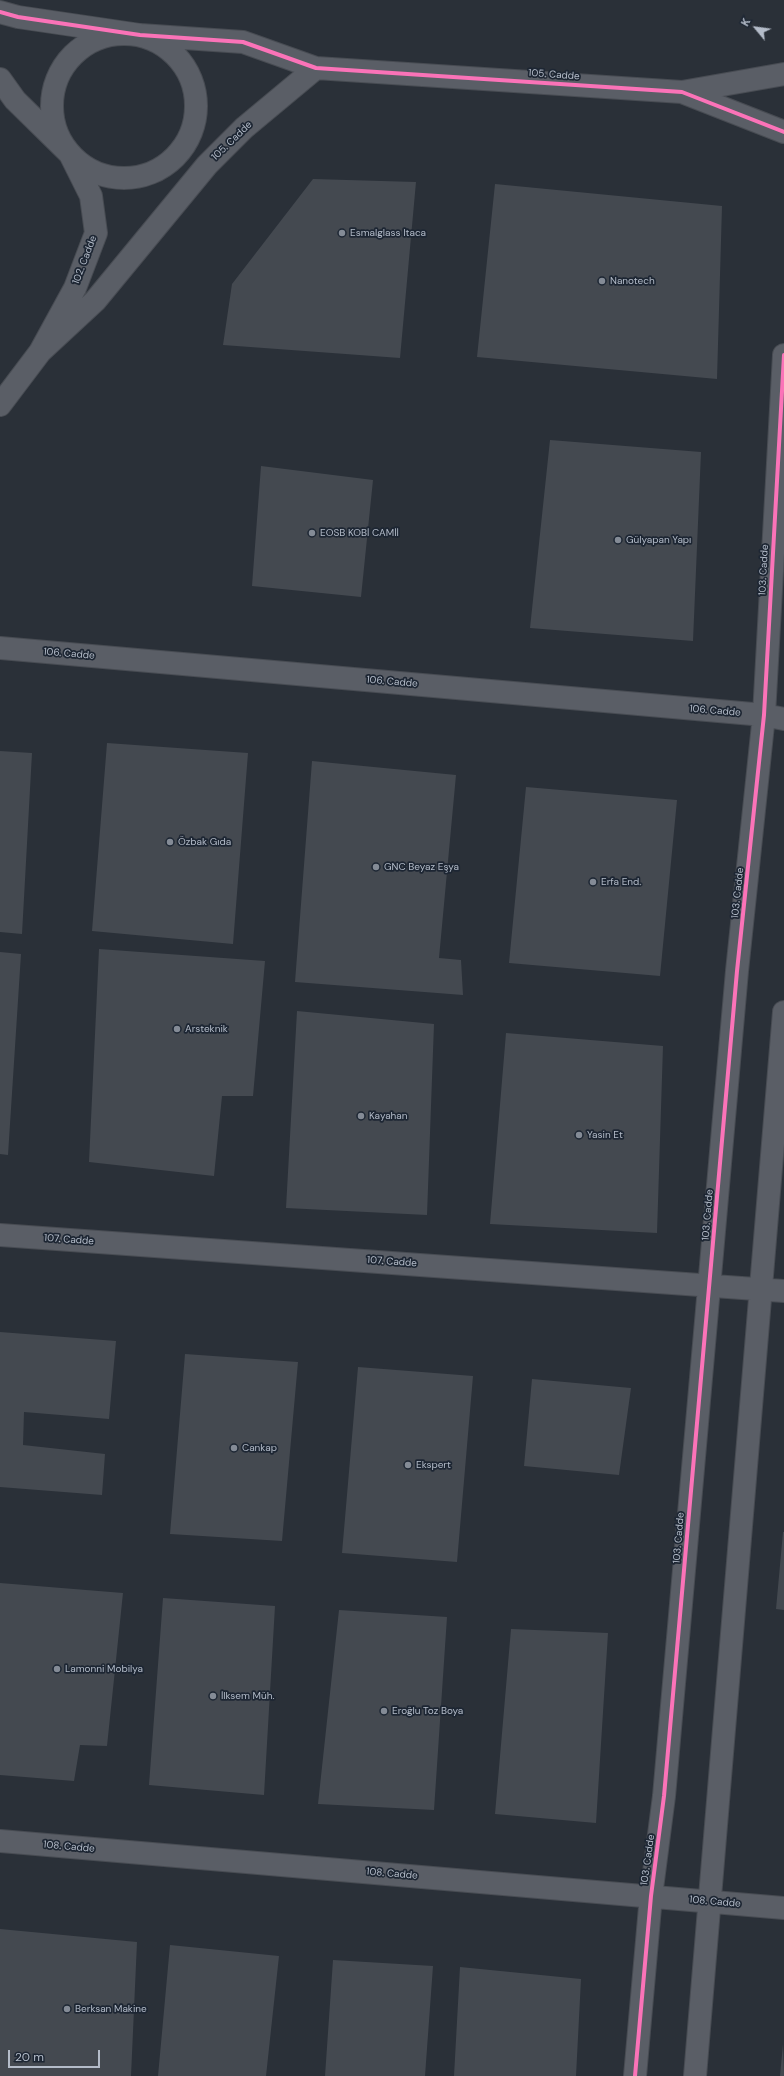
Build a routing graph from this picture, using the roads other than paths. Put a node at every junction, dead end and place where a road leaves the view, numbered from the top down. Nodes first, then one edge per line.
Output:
1 (0, 12) edge
2 (140, 34) junction
3 (316, 68) junction
4 (784, 74) edge
5 (0, 79) edge
6 (682, 92) junction
7 (784, 132) edge
8 (180, 152) junction
9 (70, 154) junction
10 (207, 166) junction
11 (40, 352) junction
12 (784, 355) edge
13 (0, 405) edge
14 (0, 648) edge
15 (774, 717) edge
16 (784, 1012) edge
17 (0, 1235) edge
18 (710, 1284) junction
19 (761, 1289) junction
20 (784, 1291) edge
21 (0, 1841) edge
22 (651, 1896) junction
23 (709, 1901) junction
24 (784, 1908) edge
25 (634, 2076) edge
26 (695, 2076) edge

1 - 2 street
2 - 3 street
2 - 8 street
2 - 9 street
3 - 6 street, 105. Cadde
3 - 10 street, 105. Cadde
4 - 6 street
5 - 9 street, 102. Cadde
6 - 7 street, 105. Cadde
8 - 9 street
8 - 10 street
9 - 11 street, 102. Cadde
10 - 11 street, 105. Cadde
11 - 13 street, 102. Cadde
12 - 15 street, 103. Cadde
14 - 15 street, 106. Cadde
15 - 18 street, 103. Cadde
16 - 19 street
17 - 18 street, 107. Cadde
18 - 19 street, 107. Cadde
18 - 22 street, 103. Cadde
19 - 20 street, 107. Cadde
19 - 23 street
21 - 22 street, 108. Cadde
22 - 23 street, 108. Cadde
22 - 25 street, 103. Cadde
23 - 24 street, 108. Cadde
23 - 26 street

